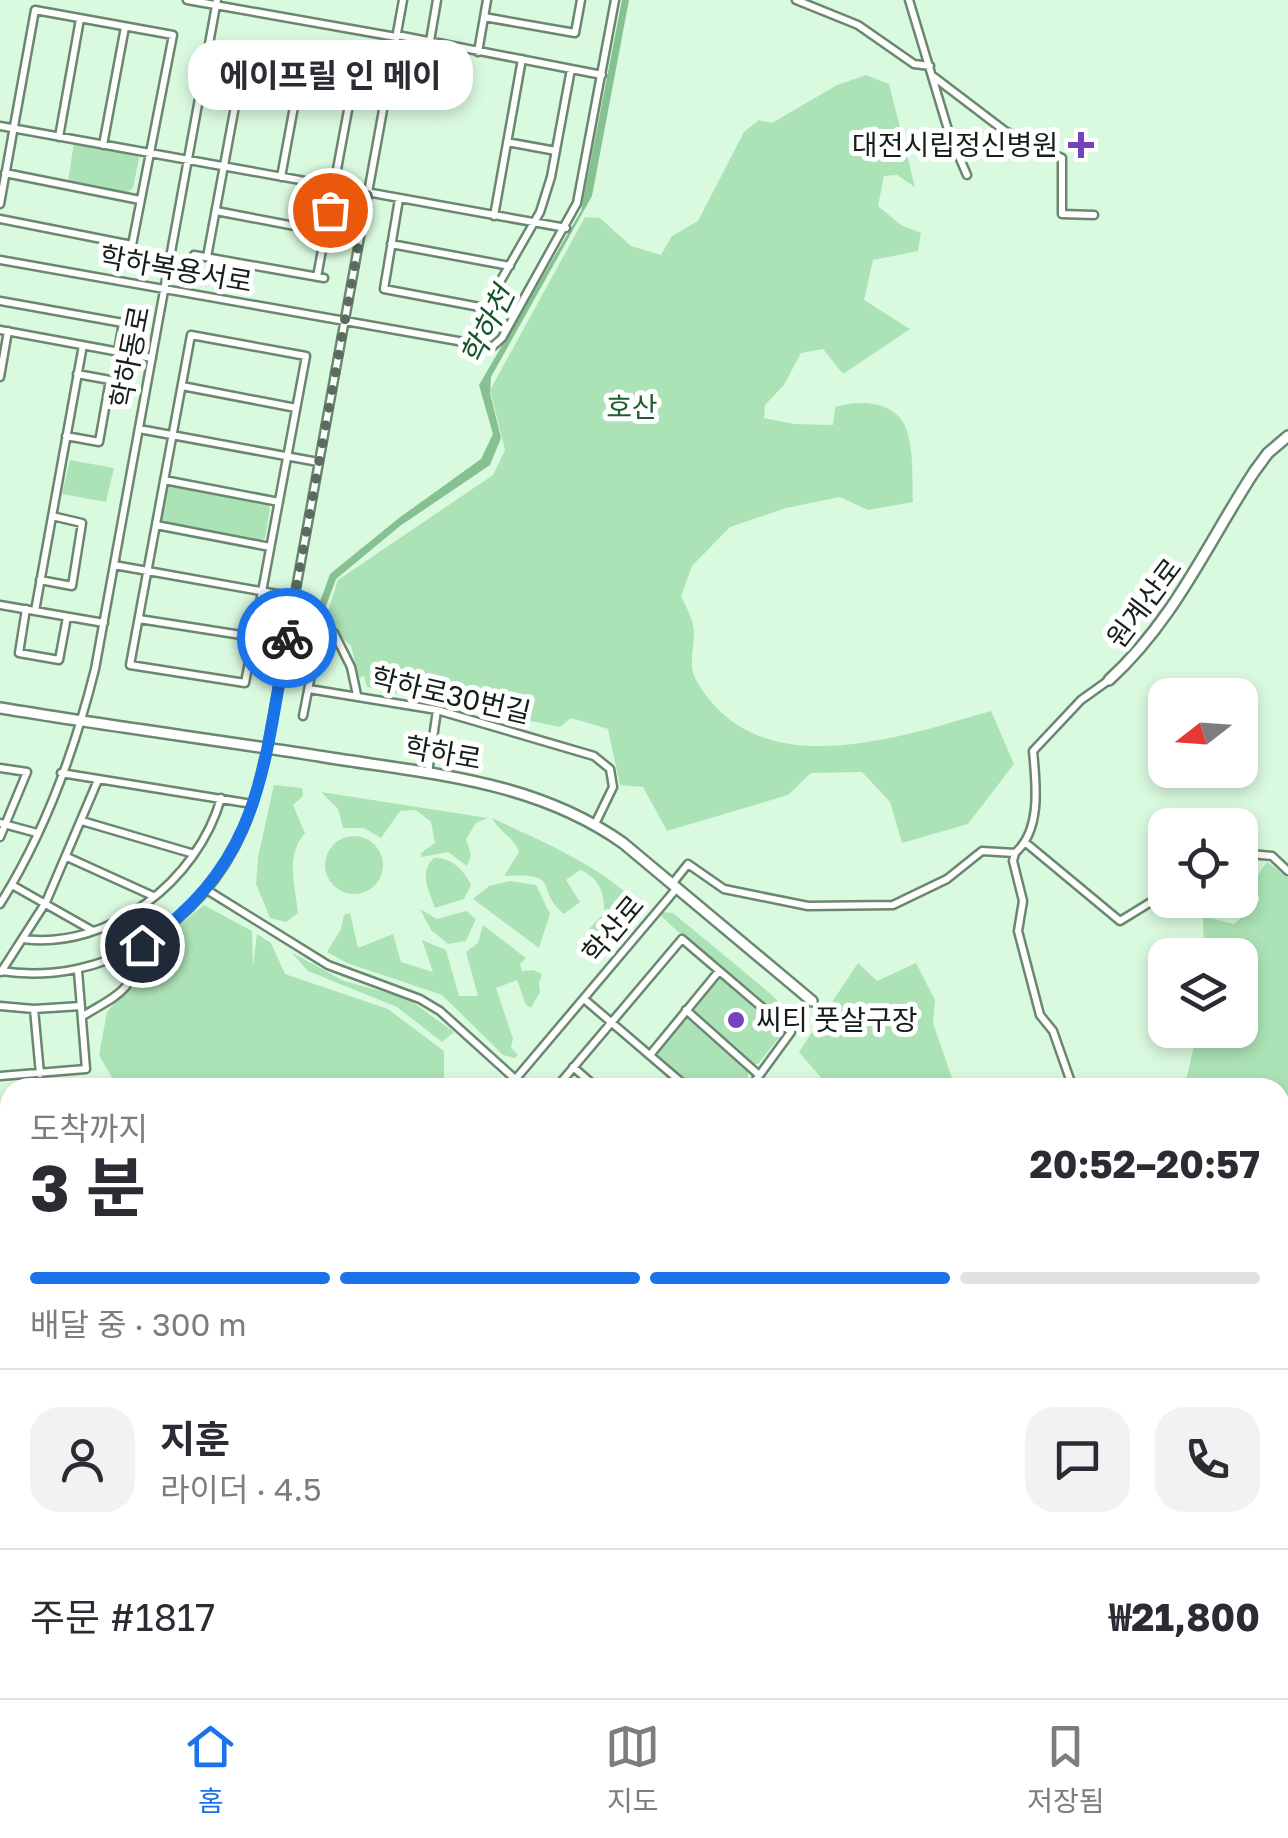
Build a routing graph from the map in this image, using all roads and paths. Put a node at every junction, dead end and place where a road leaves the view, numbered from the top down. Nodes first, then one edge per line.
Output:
1 (187, 0) edge
2 (403, 0) edge
3 (437, 0) edge
4 (487, 0) edge
5 (581, 0) edge
6 (615, 0) edge
7 (796, 0) edge
8 (908, 0) edge
9 (216, 3) edge
10 (484, 17) junction
11 (80, 18) junction
12 (124, 27) junction
13 (397, 36) junction
14 (430, 41) junction
15 (478, 52) junction
16 (302, 58) junction
17 (522, 59) junction
18 (930, 66) junction
19 (571, 68) junction
20 (602, 74) junction
21 (934, 77) junction
22 (0, 126) edge
23 (14, 128) junction
24 (59, 136) junction
25 (507, 142) junction
26 (103, 145) junction
27 (556, 151) junction
28 (150, 153) junction
29 (188, 160) junction
30 (224, 166) junction
31 (6, 174) junction
32 (967, 175) dead end
33 (281, 177) junction
34 (334, 186) junction
35 (368, 193) junction
36 (399, 198) junction
37 (140, 200) junction
38 (0, 204) edge
39 (216, 211) junction
40 (1094, 214) dead end
41 (494, 216) junction
42 (0, 219) edge
43 (535, 223) junction
44 (566, 228) junction
45 (326, 232) junction
46 (391, 244) junction
47 (194, 255) dead end
48 (207, 257) junction
49 (0, 260) edge
50 (510, 266) junction
51 (165, 291) junction
52 (0, 301) edge
53 (344, 322) junction
54 (4, 331) edge
55 (83, 345) junction
56 (118, 352) junction
57 (152, 358) junction
58 (2, 360) edge
59 (78, 374) junction
60 (0, 377) edge
61 (182, 386) junction
62 (296, 408) junction
63 (140, 429) junction
64 (66, 436) junction
65 (173, 436) junction
66 (1288, 436) edge
67 (287, 457) junction
68 (318, 462) junction
69 (164, 480) junction
70 (278, 502) junction
71 (52, 516) junction
72 (156, 525) junction
73 (270, 547) junction
74 (114, 565) junction
75 (148, 571) junction
76 (40, 580) junction
77 (262, 592) junction
78 (294, 597) junction
79 (0, 604) edge
80 (31, 610) junction
81 (67, 617) junction
82 (139, 618) junction
83 (290, 622) junction
84 (104, 623) junction
85 (320, 629) junction
86 (254, 637) junction
87 (1109, 680) joint
88 (309, 689) junction
89 (357, 695) junction
90 (0, 708) edge
91 (437, 710) junction
92 (303, 716) dead end
93 (82, 722) junction
94 (267, 748) junction
95 (0, 768) edge
96 (61, 773) junction
97 (428, 773) junction
98 (98, 780) junction
99 (220, 798) junction
100 (253, 804) junction
101 (82, 821) junction
102 (3, 824) edge
103 (595, 824) junction
104 (37, 834) junction
105 (0, 837) edge
106 (1026, 844) junction
107 (1015, 852) junction
108 (194, 854) junction
109 (1258, 855) edge
110 (67, 857) junction
111 (1288, 871) edge
112 (12, 885) junction
113 (675, 886) junction
114 (207, 890) junction
115 (154, 896) junction
116 (46, 902) junction
117 (0, 904) edge
118 (1148, 904) edge
119 (94, 931) junction
120 (23, 939) junction
121 (130, 953) junction
122 (78, 971) junction
123 (718, 971) junction
124 (0, 972) edge
125 (584, 1000) junction
126 (812, 1001) dead end
127 (0, 1006) edge
128 (81, 1006) junction
129 (34, 1010) junction
130 (686, 1010) junction
131 (82, 1017) junction
132 (610, 1022) junction
133 (649, 1055) junction
134 (573, 1067) junction
135 (40, 1074) junction
136 (759, 1075) junction
137 (0, 1076) edge
138 (517, 1078) joint
139 (564, 1078) edge
140 (586, 1078) edge
141 (676, 1078) edge
142 (757, 1078) edge
143 (1069, 1078) edge

1 - 9 street
2 - 13 street
3 - 14 street
4 - 10 street
5 - 10 street
6 - 20 street
7 - 18 street
8 - 18 street
9 - 13 street
9 - 29 street, 학하동로
10 - 15 street
11 - 12 street
11 - 23 street
11 - 24 street
12 - 26 street
12 - 28 street
13 - 14 street
13 - 35 street
14 - 15 street
15 - 17 street
16 - 30 street
16 - 33 street
16 - 34 street
17 - 19 street
17 - 25 street
18 - 21 street
19 - 20 street
19 - 27 street
20 - 44 street
21 - 32 street
21 - 40 street
22 - 23 street
23 - 24 street
23 - 31 street
24 - 26 street
25 - 27 street
25 - 41 street
26 - 28 street
27 - 43 street
28 - 29 street
28 - 37 street
29 - 30 street
29 - 51 street, 학하동로
30 - 33 street
30 - 39 street
31 - 37 street
31 - 38 street
33 - 34 street
34 - 35 street
34 - 45 street
35 - 36 street
35 - 53 street
36 - 41 street
36 - 46 street
37 - 42 street
39 - 45 street
39 - 48 street
41 - 43 street
43 - 44 street
43 - 50 street
44 - 53 street, 학하복용서로
45 - 48 street
46 - 50 street
46 - 50 street
47 - 48 street
49 - 51 street, 학하복용서로
51 - 53 street, 학하복용서로
51 - 57 street, 학하동로
52 - 56 street
53 - 68 street
54 - 55 street
54 - 58 street
55 - 56 street
55 - 59 street
56 - 57 street
57 - 63 street, 학하동로
58 - 60 street
59 - 64 street
59 - 64 street
61 - 62 street
61 - 62 street
61 - 65 street
62 - 67 street
63 - 65 street
63 - 74 street, 학하동로
64 - 71 street
65 - 67 street
65 - 69 street
66 - 87 street, 원계산로
67 - 68 street
67 - 70 street
68 - 78 street
69 - 70 street
69 - 72 street
70 - 73 street
71 - 76 street
71 - 76 street
72 - 73 street
72 - 75 street
73 - 77 street
74 - 75 street
74 - 84 street, 학하동로
75 - 77 street
75 - 82 street
76 - 80 street
77 - 78 street
77 - 86 street
78 - 83 street
79 - 80 street
80 - 81 street
80 - 81 street
81 - 84 street
82 - 86 street
82 - 86 street
83 - 85 street
83 - 94 street
84 - 93 street, 학하동로
85 - 88 street
85 - 89 street
87 - 106 street, 원계산로
88 - 89 street, 학하로30번길
88 - 92 street
89 - 91 street, 학하로30번길
90 - 93 street, 학하로
91 - 97 street
91 - 103 street, 학하로30번길
93 - 94 street, 학하로
93 - 96 street, 학하동로
94 - 97 street, 학하로
94 - 100 street
95 - 102 street
96 - 98 street
96 - 104 street, 학하동로
97 - 103 street, 학하로
98 - 99 street
98 - 101 street
99 - 100 street
99 - 108 street
100 - 114 street
101 - 108 street
101 - 110 street
102 - 104 street
102 - 105 street
103 - 113 street, 학하로
104 - 112 street, 학하동로
106 - 107 street
106 - 118 street
107 - 113 street
107 - 143 street
108 - 115 street
109 - 111 street
110 - 115 street
110 - 116 street
112 - 116 street
112 - 117 street, 학하동로
113 - 125 street, 학산로
113 - 126 street, 학하로
114 - 121 street
114 - 138 street
115 - 119 street
116 - 119 street
116 - 120 street
119 - 120 street
120 - 124 street
121 - 122 street
121 - 131 street
122 - 124 street
122 - 128 street
123 - 130 street
123 - 132 street, 학산로
123 - 136 street, 학산로
125 - 132 street, 학산로
125 - 138 street, 학산로
127 - 129 street
128 - 129 street
128 - 131 street
129 - 135 street
130 - 133 street
130 - 136 street
131 - 135 street
132 - 133 street, 학산로
132 - 134 street
133 - 141 street, 학산로
134 - 139 street
134 - 140 street
135 - 137 street
136 - 142 street, 학산로

